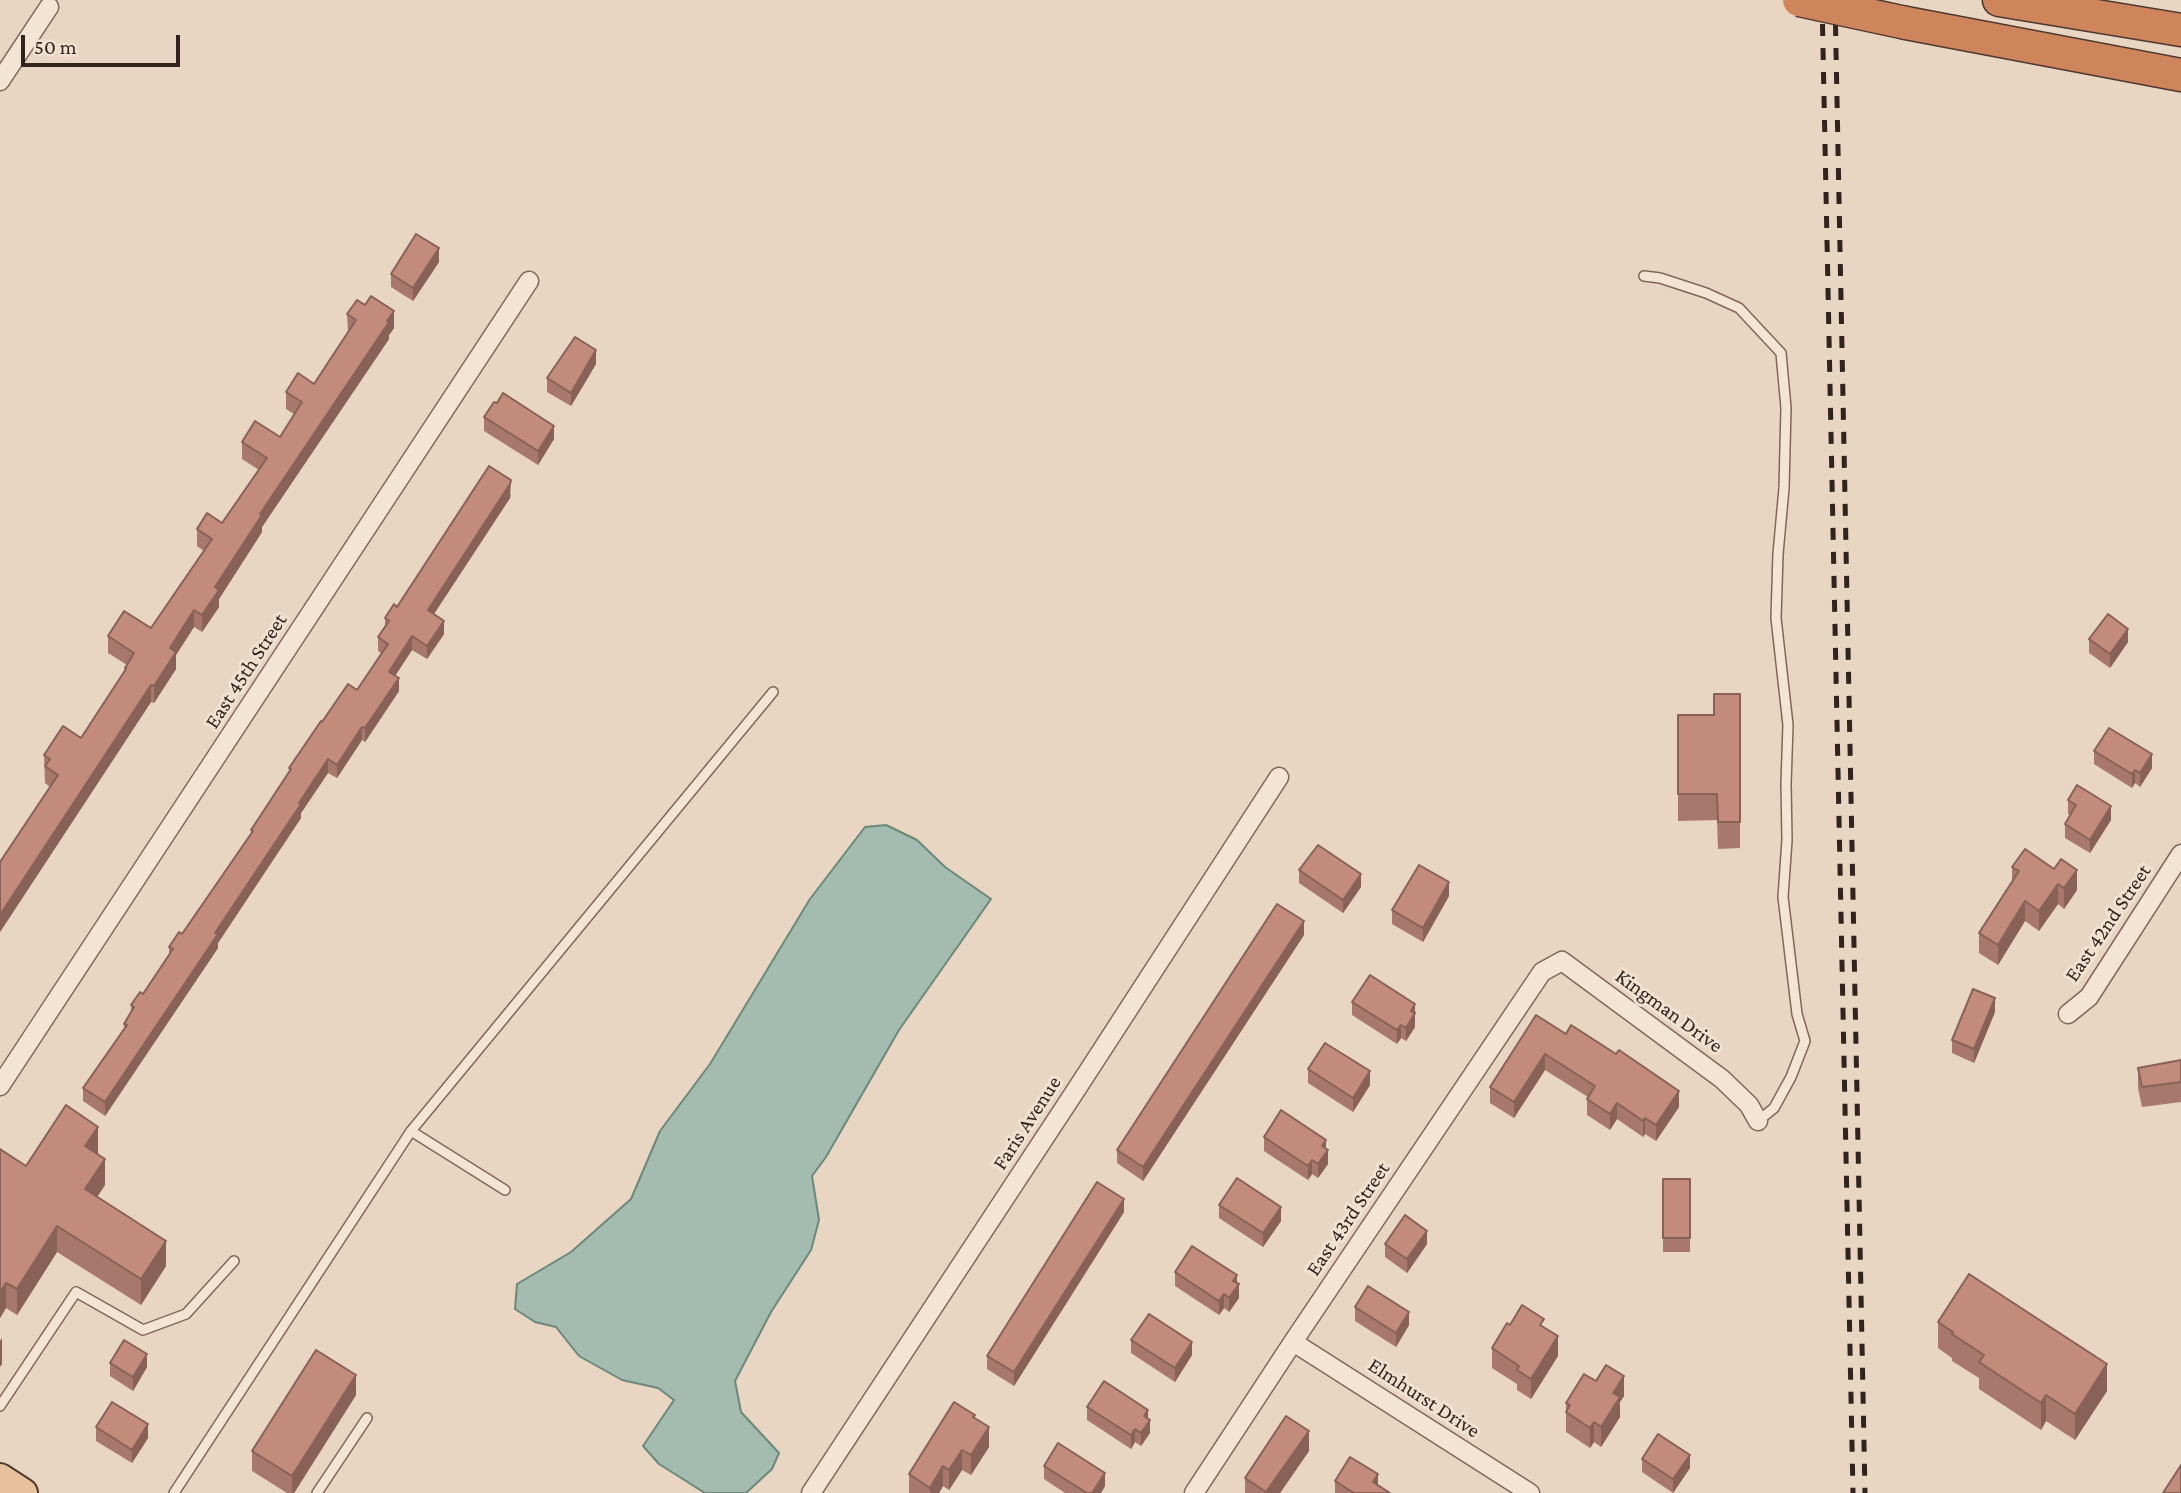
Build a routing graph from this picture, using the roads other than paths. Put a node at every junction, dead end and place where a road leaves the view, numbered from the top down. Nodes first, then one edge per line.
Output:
1 (1799, 0) edge
2 (1999, 0) edge
3 (49, 7) dead end
4 (2181, 30) edge
5 (2181, 75) edge
6 (0, 81) edge
7 (1644, 276) dead end
8 (529, 281) dead end
9 (773, 692) dead end
10 (1279, 776) dead end
11 (2181, 855) edge
12 (1542, 972) joint
13 (2068, 1014) dead end
14 (0, 1087) edge
15 (1758, 1121) joint
16 (411, 1131) junction
17 (505, 1190) dead end
18 (234, 1261) dead end
19 (1293, 1342) junction
20 (0, 1406) edge
21 (367, 1418) dead end
22 (0, 1478) edge
23 (23, 1493) edge
24 (174, 1493) edge
25 (317, 1493) edge
26 (811, 1493) edge
27 (1194, 1493) edge
28 (1530, 1493) edge

1 - 5 highway, bridge
2 - 4 highway
3 - 6 street
7 - 15 lane
8 - 14 street, East 45th Street
9 - 16 lane
10 - 26 street, Faris Avenue
11 - 13 street, East 42nd Street
12 - 15 street, Kingman Drive
12 - 19 street, East 43rd Street
16 - 17 lane
16 - 24 lane
18 - 20 lane
19 - 27 street, East 43rd Street
19 - 28 street, Elmhurst Drive
21 - 25 lane
22 - 23 main road

